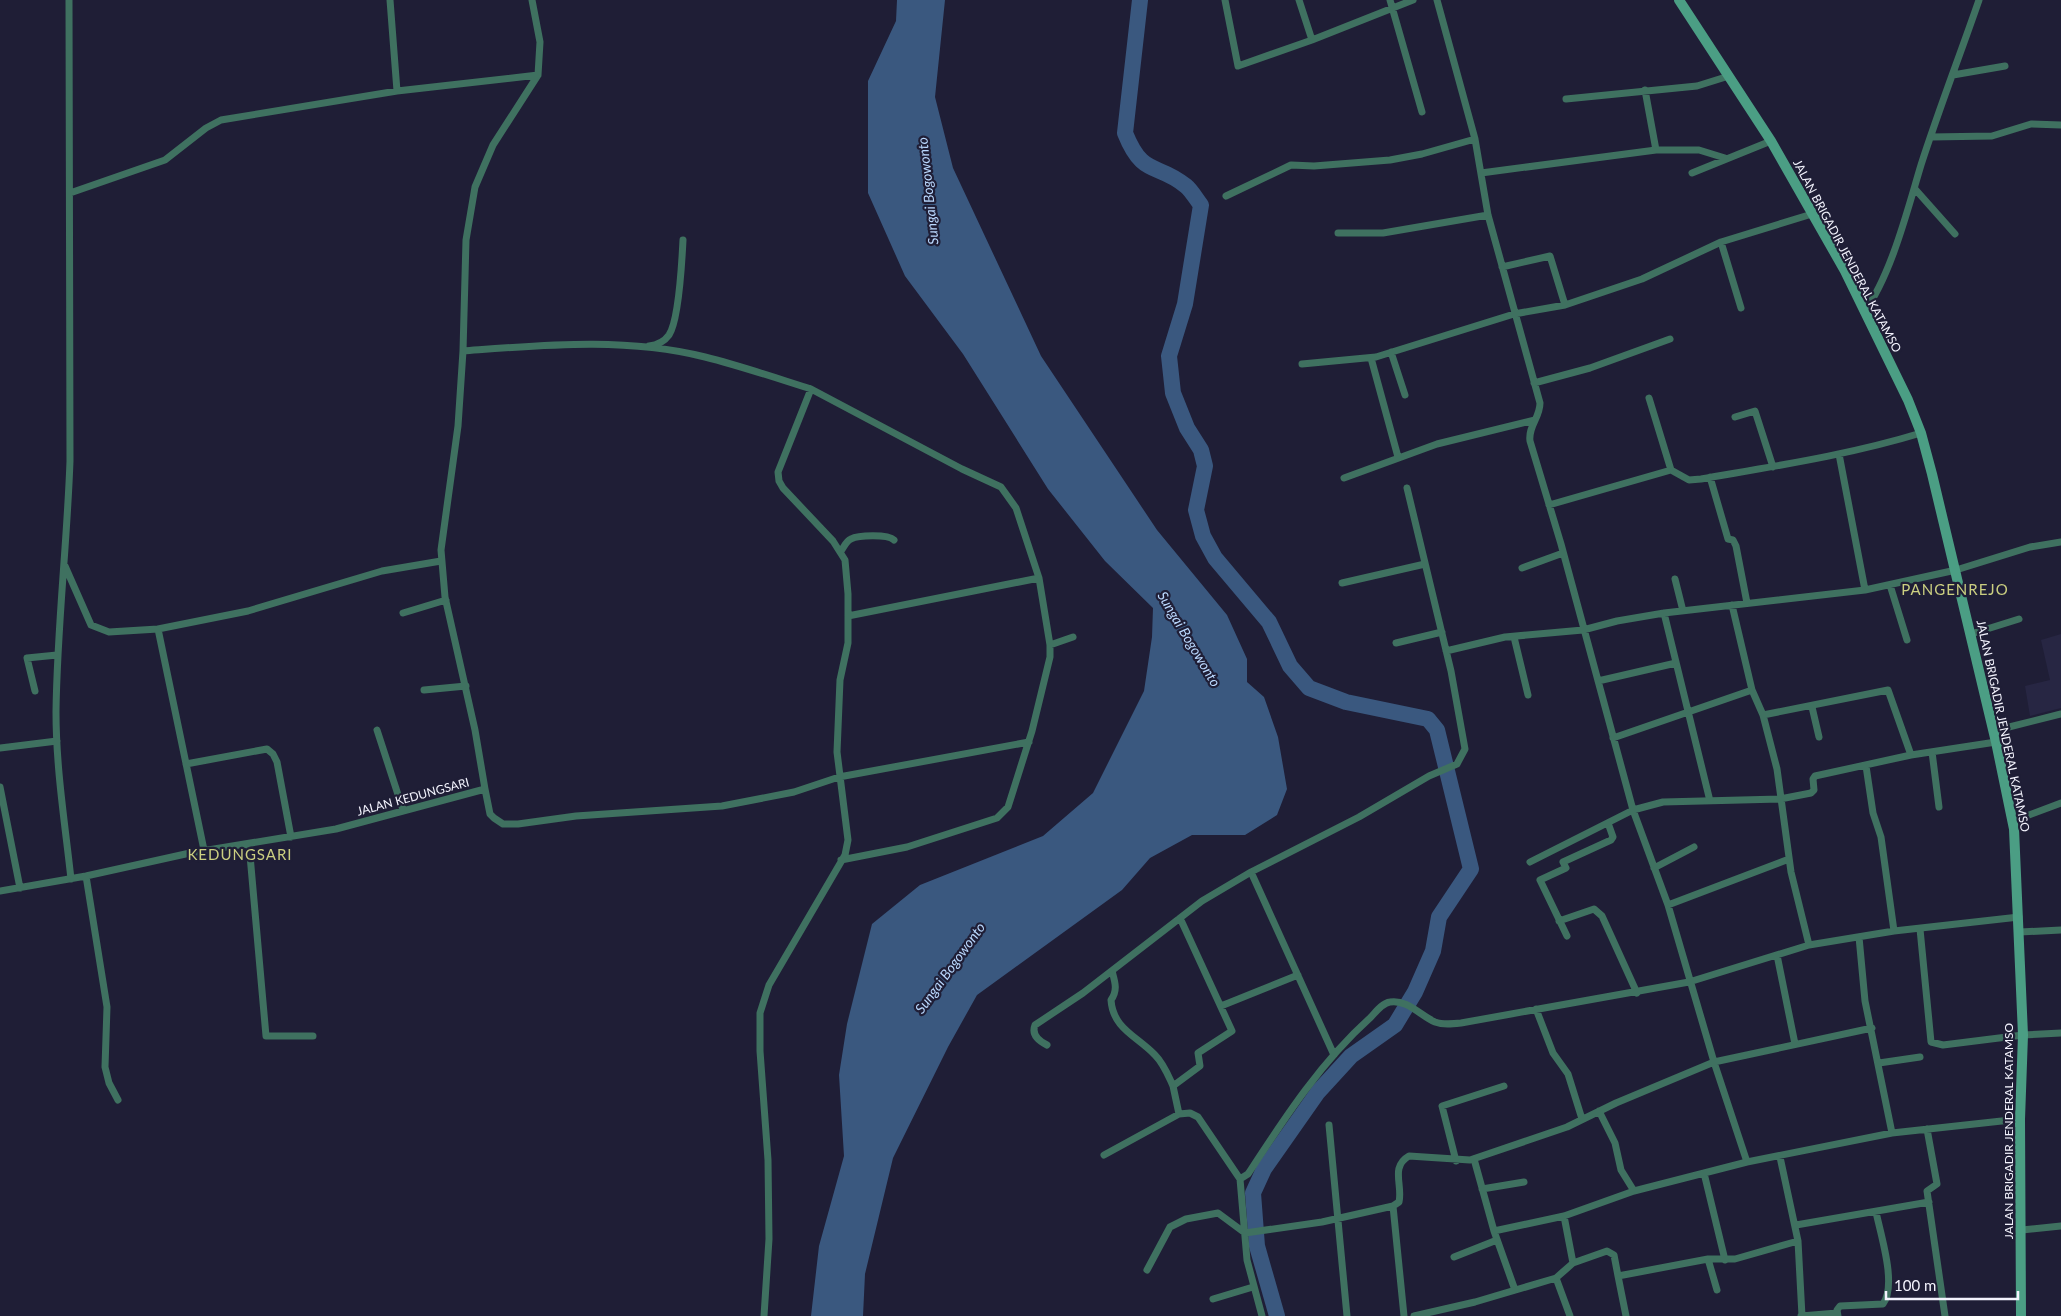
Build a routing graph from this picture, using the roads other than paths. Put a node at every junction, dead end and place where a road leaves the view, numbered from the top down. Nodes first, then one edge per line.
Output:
1 (69, 0) edge
2 (390, 0) edge
3 (532, 0) edge
4 (1225, 0) edge
5 (1299, 0) edge
6 (1413, 0) edge
7 (1437, 0) edge
8 (1679, 0) edge
9 (1979, 0) edge
10 (1391, 3) edge
11 (1312, 40) junction
12 (2005, 66) dead end
13 (538, 75) junction
14 (1953, 75) junction
15 (1728, 76) junction
16 (396, 90) junction
17 (1645, 90) junction
18 (1566, 99) dead end
19 (1422, 112) dead end
20 (2061, 125) edge
21 (1931, 137) junction
22 (1475, 139) junction
23 (1771, 141) junction
24 (1656, 150) junction
25 (1725, 158) junction
26 (1692, 172) dead end
27 (1481, 173) junction
28 (1915, 189) junction
29 (70, 193) junction
30 (1226, 196) dead end
31 (1812, 214) junction
32 (1488, 216) junction
33 (1338, 233) dead end
34 (1955, 234) dead end
35 (683, 240) dead end
36 (1721, 242) junction
37 (1502, 267) junction
38 (1565, 305) junction
39 (1741, 308) dead end
40 (1864, 312) junction
41 (1514, 314) junction
42 (1670, 339) dead end
43 (643, 346) junction
44 (463, 351) junction
45 (1391, 352) junction
46 (1371, 358) junction
47 (1302, 364) dead end
48 (1534, 383) junction
49 (811, 389) junction
50 (1405, 395) dead end
51 (1649, 398) dead end
52 (1735, 417) dead end
53 (1536, 419) junction
54 (1921, 433) junction
55 (1839, 454) junction
56 (1398, 457) junction
57 (1773, 466) junction
58 (1671, 470) junction
59 (1710, 477) junction
60 (1344, 478) dead end
61 (1407, 488) dead end
62 (1549, 505) junction
63 (894, 540) dead end
64 (2061, 542) edge
65 (841, 551) junction
66 (1563, 553) junction
67 (440, 561) junction
68 (1425, 564) junction
69 (64, 565) junction
70 (1522, 568) dead end
71 (1956, 570) junction
72 (1038, 578) junction
73 (1675, 579) dead end
74 (1342, 583) dead end
75 (1890, 585) junction
76 (1865, 590) junction
77 (446, 600) junction
78 (1747, 603) junction
79 (1732, 605) junction
80 (1683, 611) junction
81 (403, 613) dead end
82 (1664, 613) junction
83 (848, 616) junction
84 (2019, 619) dead end
85 (158, 628) junction
86 (1583, 630) junction
87 (1442, 632) junction
88 (1971, 634) junction
89 (1514, 636) junction
90 (1073, 637) dead end
91 (1907, 640) dead end
92 (1396, 643) dead end
93 (1050, 645) junction
94 (1446, 652) junction
95 (57, 655) junction
96 (1676, 663) junction
97 (1598, 681) junction
98 (466, 686) junction
99 (424, 690) dead end
100 (1752, 690) junction
101 (35, 691) dead end
102 (1528, 695) dead end
103 (1812, 706) junction
104 (1688, 714) junction
105 (2061, 714) edge
106 (1762, 715) junction
107 (377, 730) dead end
108 (1993, 731) junction
109 (1613, 738) junction
110 (1819, 738) dead end
111 (57, 741) junction
112 (1029, 742) junction
113 (1996, 742) junction
114 (0, 748) edge
115 (1932, 752) junction
116 (1911, 755) junction
117 (186, 764) junction
118 (1866, 766) junction
119 (839, 777) junction
120 (0, 787) edge
121 (485, 789) junction
122 (1780, 799) junction
123 (1710, 801) junction
124 (2061, 803) edge
125 (1939, 807) dead end
126 (403, 810) junction
127 (1633, 810) junction
128 (2013, 821) junction
129 (1608, 824) junction
130 (291, 837) junction
131 (249, 844) junction
132 (1694, 847) dead end
133 (204, 850) junction
134 (1789, 859) junction
135 (841, 860) junction
136 (1530, 862) dead end
137 (1654, 868) junction
138 (1251, 872) junction
139 (86, 876) junction
140 (71, 879) junction
141 (20, 888) junction
142 (0, 891) edge
143 (1668, 905) junction
144 (2019, 917) junction
145 (1180, 918) junction
146 (1560, 922) junction
147 (1920, 928) junction
148 (2061, 930) edge
149 (1894, 931) junction
150 (2020, 932) junction
151 (1567, 936) dead end
152 (1859, 937) junction
153 (1809, 945) junction
154 (1777, 955) junction
155 (1112, 971) junction
156 (1298, 975) junction
157 (1689, 982) junction
158 (1636, 993) junction
159 (1221, 1006) junction
160 (1536, 1009) junction
161 (1872, 1028) junction
162 (2061, 1034) edge
163 (2022, 1035) junction
164 (314, 1036) dead end
165 (1795, 1044) junction
166 (1047, 1046) dead end
167 (1334, 1055) junction
168 (1920, 1057) dead end
169 (1714, 1062) junction
170 (1879, 1063) junction
171 (1173, 1086) junction
172 (1504, 1086) dead end
173 (118, 1100) dead end
174 (1599, 1111) junction
175 (1179, 1114) junction
176 (1582, 1119) junction
177 (2020, 1119) junction
178 (1329, 1125) dead end
179 (1927, 1129) junction
180 (1892, 1133) junction
181 (1104, 1155) dead end
182 (1780, 1157) junction
183 (1474, 1159) junction
184 (1456, 1161) junction
185 (1747, 1162) junction
186 (1704, 1173) junction
187 (1240, 1180) junction
188 (1524, 1182) dead end
189 (1482, 1189) junction
190 (1634, 1191) junction
191 (1929, 1202) junction
192 (1393, 1206) junction
193 (1876, 1212) junction
194 (1564, 1216) junction
195 (1336, 1218) junction
196 (1796, 1225) junction
197 (2061, 1226) edge
198 (2022, 1230) junction
199 (1494, 1231) junction
200 (1247, 1232) junction
201 (1497, 1240) junction
202 (1798, 1241) junction
203 (1454, 1258) dead end
204 (1708, 1259) junction
205 (1726, 1260) junction
206 (1573, 1263) junction
207 (1146, 1270) dead end
208 (1618, 1276) junction
209 (1556, 1278) junction
210 (1253, 1287) junction
211 (1515, 1290) junction
212 (1717, 1290) dead end
213 (1213, 1299) dead end
214 (1837, 1315) edge
215 (764, 1316) edge
216 (1262, 1316) edge
217 (1348, 1316) edge
218 (1404, 1316) edge
219 (1414, 1316) edge
220 (1570, 1316) edge
221 (1626, 1316) edge
222 (1802, 1316) edge
223 (1945, 1316) edge
224 (2021, 1316) edge

1 - 29 street
2 - 16 street
3 - 13 street
4 - 11 street
5 - 11 street
6 - 10 street
7 - 22 street
8 - 15 main road, JALAN BRIGADIR JENDERAL KATAMSO
9 - 14 street
10 - 11 street
10 - 19 street
12 - 14 street
13 - 16 street
13 - 44 street
14 - 21 street
15 - 17 street
15 - 23 main road, JALAN BRIGADIR JENDERAL KATAMSO
16 - 29 street
17 - 18 street
17 - 24 street
20 - 21 street
21 - 28 street
22 - 27 street
22 - 30 street
23 - 25 street
23 - 31 main road, JALAN BRIGADIR JENDERAL KATAMSO
24 - 25 street
24 - 27 street
25 - 26 street
27 - 32 street
28 - 34 street
28 - 40 street
29 - 69 street
31 - 36 street
31 - 40 main road, JALAN BRIGADIR JENDERAL KATAMSO
32 - 33 street
32 - 37 street
35 - 43 street
36 - 38 street
36 - 39 street
37 - 38 street
37 - 41 street
38 - 41 street
40 - 54 main road, JALAN BRIGADIR JENDERAL KATAMSO
41 - 45 street
41 - 48 street
42 - 48 street
43 - 44 street
43 - 49 street
44 - 67 street
45 - 46 street
45 - 50 street
46 - 47 street
46 - 56 street
48 - 53 street
49 - 65 street
49 - 72 street
51 - 58 street
52 - 57 street
53 - 56 street
53 - 62 street
54 - 55 street
54 - 71 main road, JALAN BRIGADIR JENDERAL KATAMSO
55 - 57 street
55 - 76 street
56 - 60 street
57 - 59 street
58 - 59 street
58 - 62 street
59 - 78 street
61 - 68 street
62 - 66 street
63 - 65 street
64 - 71 street
65 - 83 street
66 - 70 street
66 - 86 street
67 - 77 street
67 - 85 street
68 - 74 street
68 - 87 street
69 - 85 street
69 - 95 street
71 - 75 street
71 - 88 main road, JALAN BRIGADIR JENDERAL KATAMSO
72 - 83 street
72 - 93 street
73 - 80 street
75 - 76 street
75 - 91 street
76 - 78 street
77 - 81 street
77 - 98 street
78 - 79 street
79 - 80 street
79 - 100 street
80 - 82 street
82 - 86 street
82 - 96 street
83 - 119 street
84 - 88 street
85 - 117 street
86 - 89 street
86 - 97 street
87 - 92 street
87 - 94 street
88 - 108 main road, JALAN BRIGADIR JENDERAL KATAMSO
89 - 94 street
89 - 102 street
90 - 93 street
93 - 112 street
94 - 138 street
95 - 101 street
95 - 111 street
96 - 97 street
96 - 104 street
97 - 109 street
98 - 99 street
98 - 121 street
100 - 104 street
100 - 106 street
103 - 106 street
103 - 110 street
103 - 116 street
104 - 109 street
104 - 123 street
105 - 108 street
106 - 122 street
107 - 126 street
108 - 113 main road, JALAN BRIGADIR JENDERAL KATAMSO
109 - 127 street
111 - 114 street
111 - 140 street
112 - 119 street, JALAN KEDUNGSARI
112 - 135 street
113 - 115 street
113 - 128 main road, JALAN BRIGADIR JENDERAL KATAMSO
115 - 116 street
115 - 125 street
116 - 118 street
117 - 130 street
117 - 133 street
118 - 122 street
118 - 149 street
119 - 121 street, JALAN KEDUNGSARI
119 - 135 street
120 - 141 street
121 - 126 street, JALAN KEDUNGSARI
122 - 123 street
122 - 134 street
123 - 127 street
124 - 128 street
126 - 130 street, JALAN KEDUNGSARI
127 - 129 street
127 - 137 street
128 - 144 main road, JALAN BRIGADIR JENDERAL KATAMSO
129 - 136 street
129 - 146 street
130 - 131 street, JALAN KEDUNGSARI
131 - 133 street, JALAN KEDUNGSARI
131 - 164 street
132 - 137 street
133 - 139 street, JALAN KEDUNGSARI
134 - 143 street
134 - 153 street
135 - 215 street
137 - 143 street
138 - 145 street
138 - 156 street
139 - 140 street, JALAN KEDUNGSARI
139 - 173 street
140 - 141 street, JALAN KEDUNGSARI
141 - 142 street, JALAN KEDUNGSARI
143 - 157 street
144 - 147 street
144 - 150 main road, JALAN BRIGADIR JENDERAL KATAMSO
145 - 155 street
145 - 159 street
146 - 151 street
146 - 158 street
147 - 149 street
147 - 163 street
148 - 150 street
149 - 152 street
150 - 163 main road, JALAN BRIGADIR JENDERAL KATAMSO
152 - 153 street
152 - 161 street
153 - 154 street
154 - 157 street
154 - 165 street
155 - 166 street
155 - 171 street
156 - 159 street
156 - 167 street
157 - 158 street
157 - 169 street
158 - 160 street
159 - 171 street
160 - 167 street
160 - 176 street
161 - 165 street
161 - 170 street
162 - 163 street
163 - 177 main road, JALAN BRIGADIR JENDERAL KATAMSO
165 - 169 street
167 - 187 street
168 - 170 street
169 - 174 street
169 - 185 street
170 - 180 street
171 - 175 street
172 - 184 street
174 - 176 street
174 - 190 street
175 - 181 street
175 - 187 street
176 - 183 street
177 - 179 street
177 - 198 main road, JALAN BRIGADIR JENDERAL KATAMSO
178 - 195 street
179 - 180 street
179 - 191 street
180 - 182 street
182 - 185 street
182 - 196 street
183 - 184 street
183 - 189 street
184 - 192 street
185 - 186 street
186 - 190 street
186 - 205 street
187 - 200 street
188 - 189 street
189 - 199 street
190 - 194 street
191 - 193 street
191 - 223 street
192 - 195 street
192 - 218 street
193 - 196 street
193 - 214 street
194 - 199 street
194 - 206 street
195 - 200 street
195 - 217 street
196 - 202 street
197 - 198 street
198 - 224 main road, JALAN BRIGADIR JENDERAL KATAMSO
199 - 201 street
200 - 207 street
200 - 210 street
201 - 203 street
201 - 211 street
202 - 205 street
202 - 222 street
204 - 205 street
204 - 208 street
204 - 212 street
206 - 208 street
206 - 209 street
208 - 221 street
209 - 211 street
209 - 220 street
210 - 213 street
210 - 216 street
211 - 219 street
214 - 222 street

